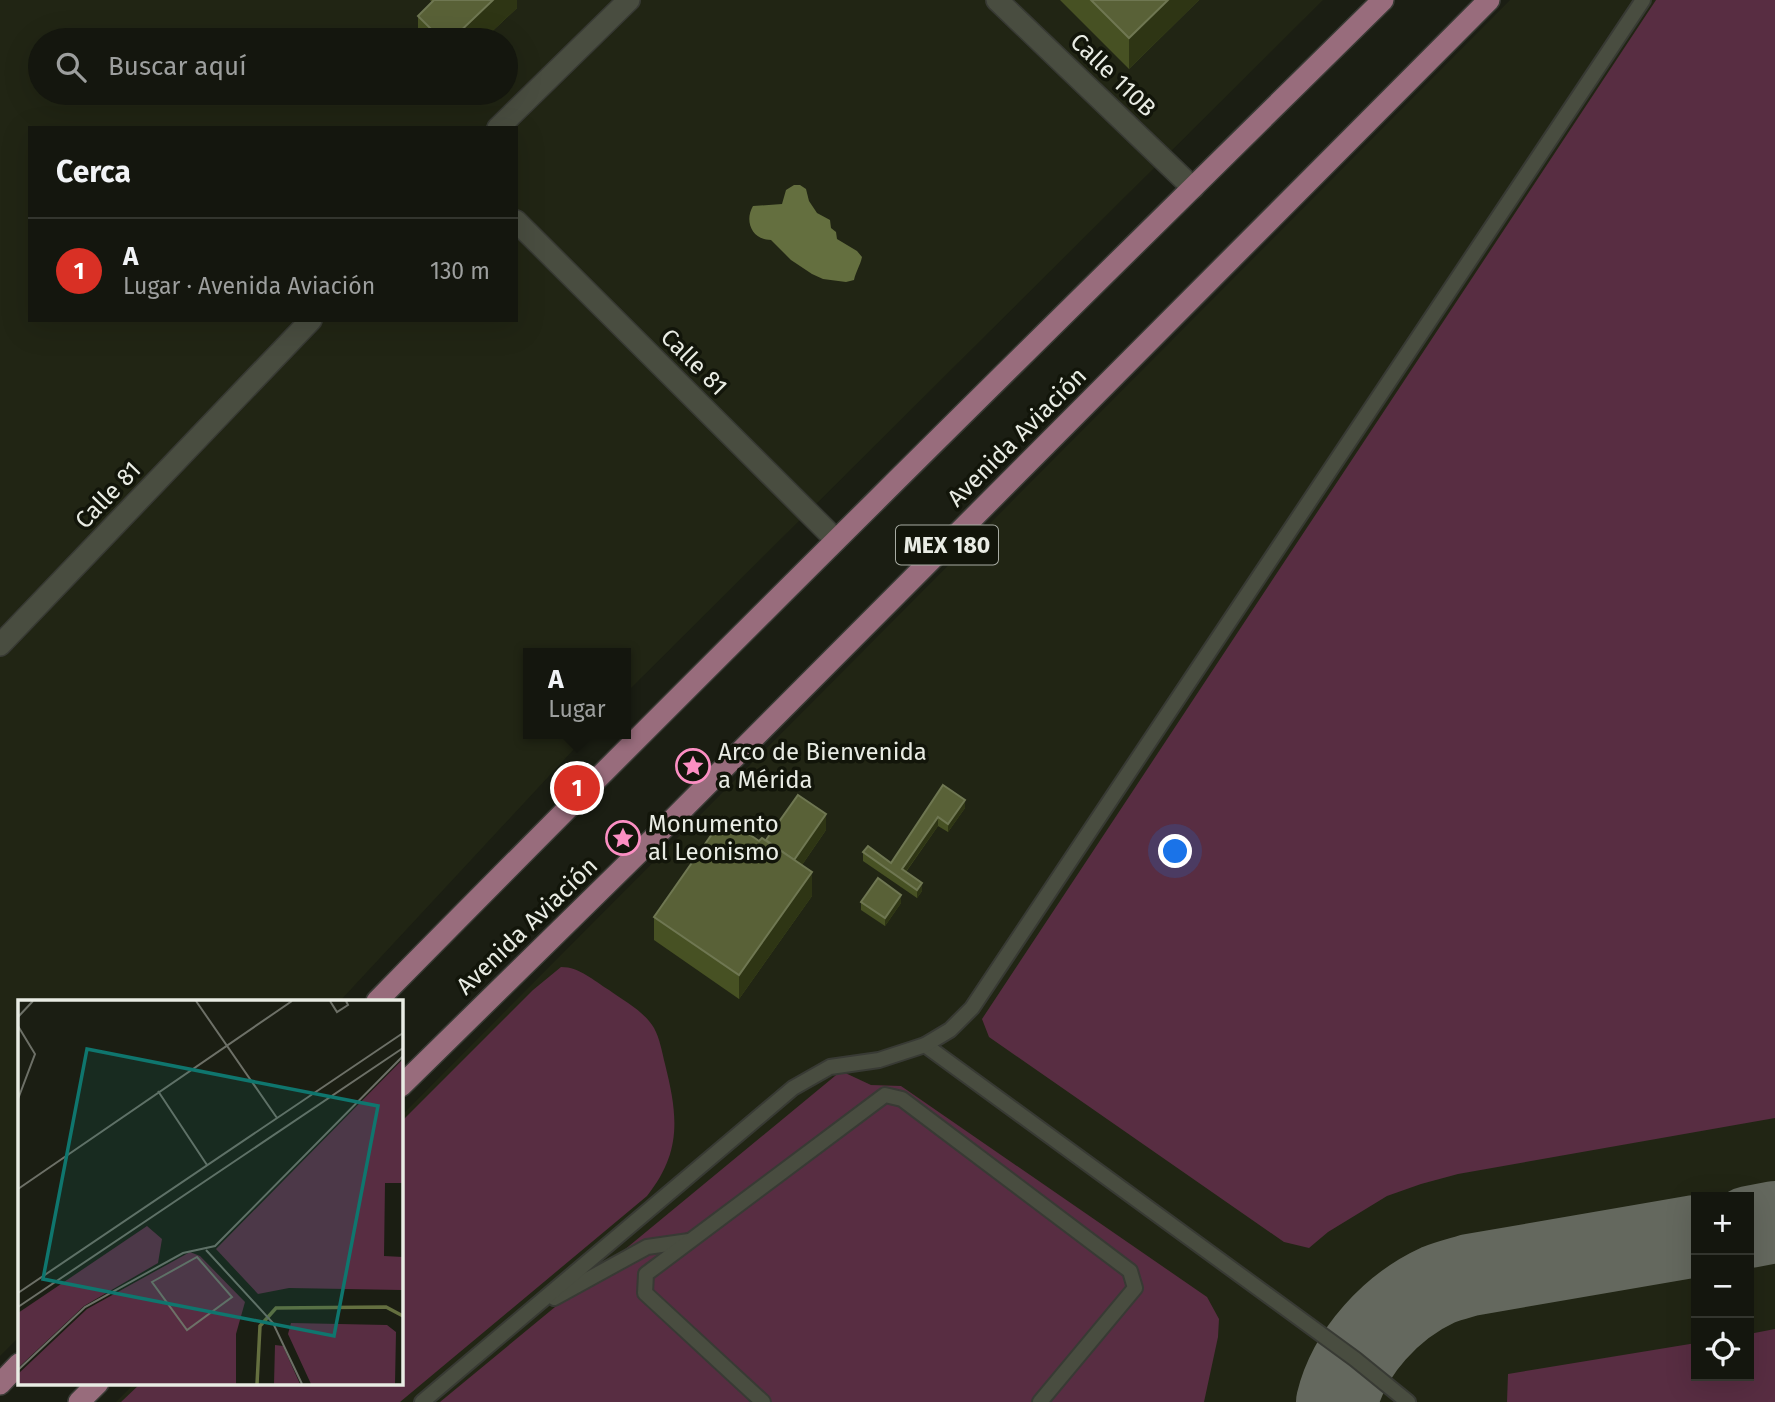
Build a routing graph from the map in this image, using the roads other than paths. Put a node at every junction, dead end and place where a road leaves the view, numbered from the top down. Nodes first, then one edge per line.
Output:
1 (629, 0) edge
2 (997, 0) edge
3 (1383, 0) edge
4 (1489, 0) edge
5 (1643, 0) edge
6 (500, 126) edge
7 (1193, 188) junction
8 (518, 223) edge
9 (309, 322) edge
10 (835, 540) junction
11 (0, 645) edge
12 (378, 1000) edge
13 (925, 1045) junction
14 (402, 1085) edge
15 (690, 1241) junction
16 (529, 1311) junction
17 (18, 1365) edge
18 (0, 1384) edge
19 (97, 1384) edge
20 (79, 1402) edge
21 (422, 1402) edge
22 (763, 1402) edge
23 (1040, 1402) edge
24 (1408, 1402) edge

1 - 6 street
2 - 7 street, Calle 110B
3 - 7 main road, MEX 180
4 - 14 main road, Avenida Aviación / MEX 180
5 - 13 lane
7 - 10 main road, MEX 180
8 - 10 street, Calle 81
9 - 11 street, Calle 81
10 - 12 main road, MEX 180
13 - 16 lane
13 - 24 lane
15 - 16 lane
15 - 22 lane
15 - 23 lane
16 - 21 lane
17 - 18 main road
19 - 20 main road

